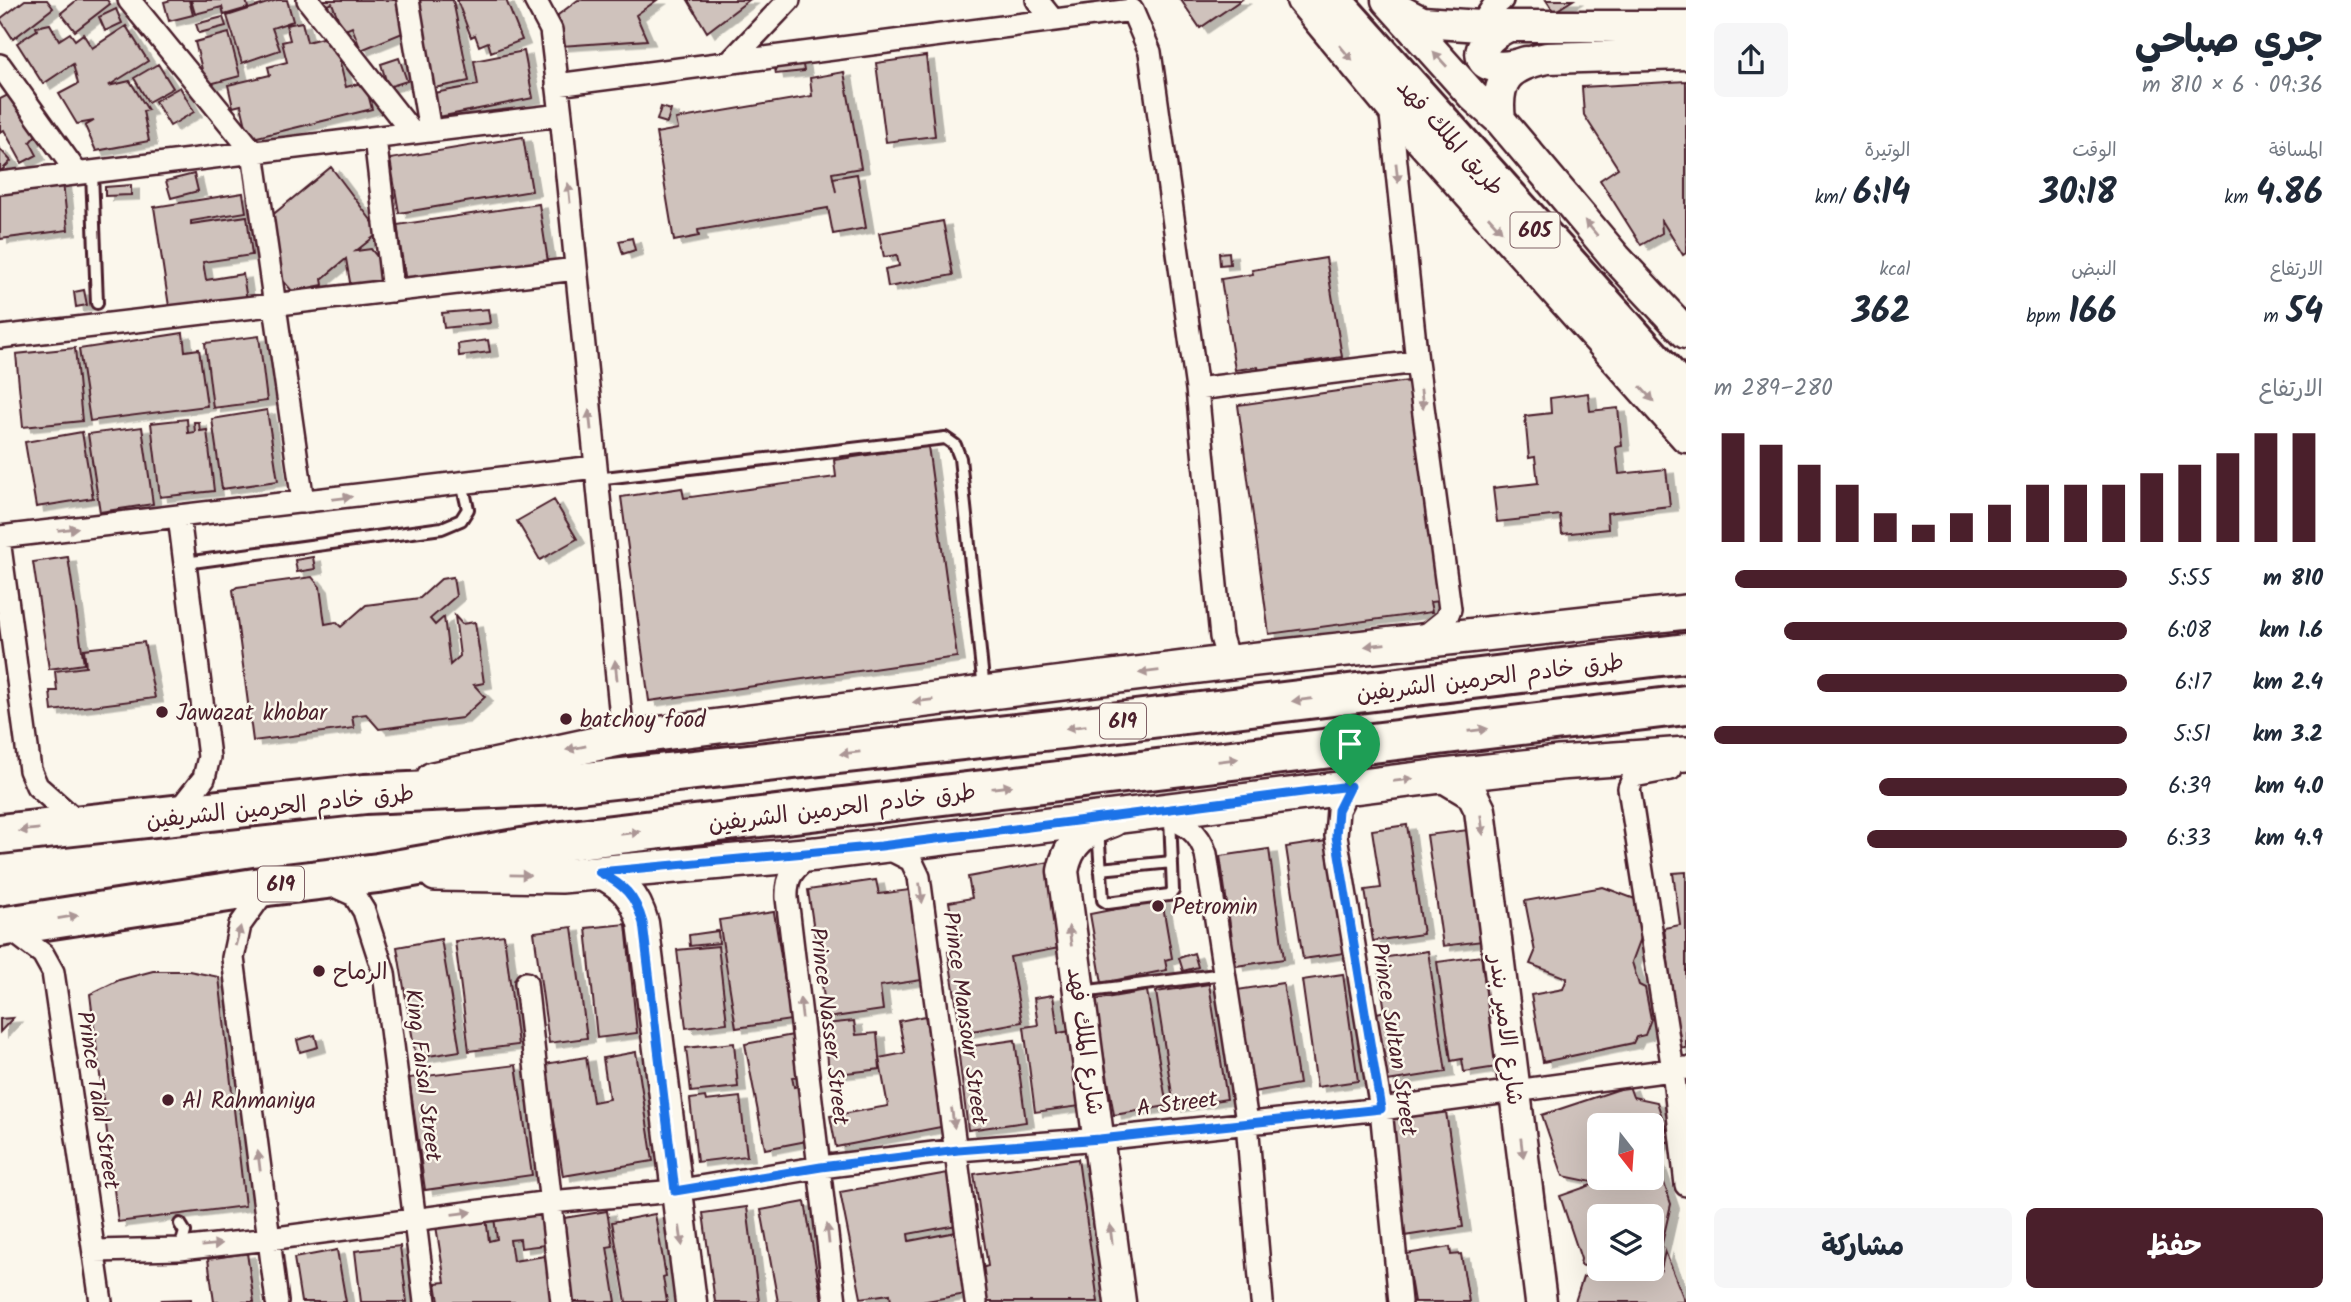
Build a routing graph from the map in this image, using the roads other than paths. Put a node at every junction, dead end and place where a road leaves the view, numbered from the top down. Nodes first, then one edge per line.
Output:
1 (129, 0) edge
2 (308, 0) edge
3 (408, 0) edge
4 (789, 0) edge
5 (1037, 0) edge
6 (1302, 0) edge
7 (1331, 0) edge
8 (539, 2) edge
9 (1380, 2) edge
10 (1497, 17) edge
11 (1053, 20) junction
12 (1686, 26) edge
13 (1686, 54) edge
14 (1393, 56) junction
15 (730, 62) junction
16 (1525, 62) junction
17 (0, 65) edge
18 (557, 85) junction
19 (1390, 106) junction
20 (561, 115) junction
21 (1500, 120) junction
22 (420, 131) junction
23 (375, 138) junction
24 (253, 152) junction
25 (85, 173) junction
26 (0, 183) edge
27 (576, 269) junction
28 (393, 291) junction
29 (97, 303) dead end
30 (274, 305) junction
31 (1686, 333) edge
32 (0, 337) edge
33 (1418, 362) junction
34 (1686, 365) edge
35 (1197, 388) junction
36 (1686, 397) edge
37 (1686, 438) edge
38 (596, 473) junction
39 (463, 483) junction
40 (303, 502) junction
41 (179, 516) junction
42 (0, 537) edge
43 (0, 547) edge
44 (185, 564) junction
45 (1686, 601) edge
46 (1686, 612) edge
47 (1630, 618) junction
48 (1686, 626) edge
49 (1473, 636) junction
50 (1420, 640) junction
51 (1686, 653) edge
52 (1248, 660) junction
53 (984, 693) junction
54 (1686, 705) edge
55 (623, 738) junction
56 (1686, 741) edge
57 (1686, 754) edge
58 (1559, 763) junction
59 (1686, 767) edge
60 (1442, 776) junction
61 (1350, 786) junction
62 (365, 794) junction
63 (174, 816) junction
64 (1137, 817) junction
65 (128, 820) junction
66 (81, 825) junction
67 (0, 834) edge
68 (881, 846) junction
69 (816, 853) junction
70 (440, 862) junction
71 (1172, 862) junction
72 (1100, 869) junction
73 (599, 872) junction
74 (378, 873) junction
75 (322, 880) junction
76 (268, 886) junction
77 (3, 926) edge
78 (1224, 974) junction
79 (527, 991) dead end
80 (1079, 993) junction
81 (1679, 1069) edge
82 (1515, 1090) junction
83 (1381, 1109) junction
84 (1247, 1122) junction
85 (1100, 1139) junction
86 (958, 1150) junction
87 (821, 1167) junction
88 (1686, 1185) edge
89 (675, 1191) junction
90 (550, 1202) junction
91 (416, 1219) junction
92 (180, 1224) dead end
93 (269, 1239) junction
94 (180, 1249) junction
95 (95, 1251) junction
96 (101, 1302) edge
97 (277, 1302) edge
98 (425, 1302) edge
99 (562, 1302) edge
100 (691, 1302) edge
101 (835, 1302) edge
102 (976, 1302) edge
103 (1120, 1302) edge
104 (1262, 1302) edge
105 (1400, 1302) edge
106 (1541, 1302) edge

1 - 24 street
2 - 22 street
3 - 22 street
4 - 15 street
5 - 11 street
6 -> 19 street
7 - 14 highway, طريق الملك فهد / 605
8 - 18 street
9 - 10 street
9 - 14 highway, طريق الملك فهد / 605
21 -> 9 street
10 - 12 street
10 - 16 street
11 - 15 street
11 - 35 street
13 - 16 street
14 - 34 highway, طريق الملك فهد / 605
14 - 36 highway, طريق الملك فهد / 605
15 - 18 street
16 - 21 street
17 - 25 street
18 - 20 street
19 -> 33 street
19 -> 37 street
20 - 22 street
27 -> 20 street
31 -> 21 street
22 - 23 street
23 - 24 street
23 - 28 street
24 - 25 street
24 - 30 street
25 - 26 street
25 - 29 lane
27 - 28 street
38 -> 27 street
28 - 30 street
30 - 32 street
30 - 40 street
33 - 35 street
33 -> 50 street
35 - 52 street
38 - 39 street
38 - 53 lane
55 -> 38 street
40 -> 39 street
39 - 44 lane
40 - 41 street
42 -> 41 street
41 - 44 street
43 - 66 street
44 - 63 street
45 - 47 main road
46 - 47 main road
47 - 49 main road
48 - 49 main road
49 - 50 main road
50 -> 52 main road
51 -> 62 highway, طرق خادم الحرمين الشريفين / 619
52 -> 53 main road
53 -> 55 main road
70 -> 54 highway, طرق خادم الحرمين الشريفين / 619
55 -> 62 main road
56 - 58 main road
57 - 58 main road
58 - 60 main road
59 - 81 street
61 -> 60 main road
60 -> 82 street, شارع الامير بندر
61 - 64 main road
61 - 83 street, Prince Sultan Street
62 - 63 highway, طرق خادم الحرمين الشريفين / 619
63 - 65 highway, طرق خادم الحرمين الشريفين / 619
64 - 68 main road
64 - 71 lane
64 - 72 lane
64 - 78 street
80 -> 64 street, شارع الملك فهد
65 - 66 highway, طرق خادم الحرمين الشريفين / 619
65 - 70 highway
66 -> 67 highway, طرق خادم الحرمين الشريفين / 619
68 - 69 main road
68 -> 86 street, Prince Mansour Street
69 - 73 main road
87 -> 69 street, Prince Nasser Street
70 - 74 highway, طرق خادم الحرمين الشريفين / 619
71 - 72 lane
71 - 72 lane
74 -> 73 main road
73 - 89 street
74 - 75 highway, طرق خادم الحرمين الشريفين / 619
75 - 76 highway, طرق خادم الحرمين الشريفين / 619
75 - 91 street, King Faisal Street
77 -> 76 highway, طرق خادم الحرمين الشريفين / 619
93 -> 76 street
77 - 95 street, Prince Talal Street
78 - 80 lane
78 - 84 street
79 - 90 street
80 - 85 street, شارع الملك فهد
81 - 82 street, A Street
81 - 88 street
82 - 83 street, A Street
82 -> 106 street, شارع الامير بندر
83 - 84 street, A Street
83 - 105 street, Prince Sultan Street
84 - 85 street, A Street
84 - 104 street
85 - 86 street, A Street
103 -> 85 street, شارع الملك فهد
86 - 87 street, A Street
86 - 102 street, Prince Mansour Street
87 - 89 street, A Street
101 -> 87 street, Prince Nasser Street
89 - 90 street, A Street
89 -> 100 street
91 -> 90 street, A Street
90 - 99 street
91 - 93 street, A Street
91 - 98 street, King Faisal Street
92 - 94 lane
94 -> 93 street, A Street
93 - 97 street
94 - 95 street, A Street
95 - 96 street, Prince Talal Street

